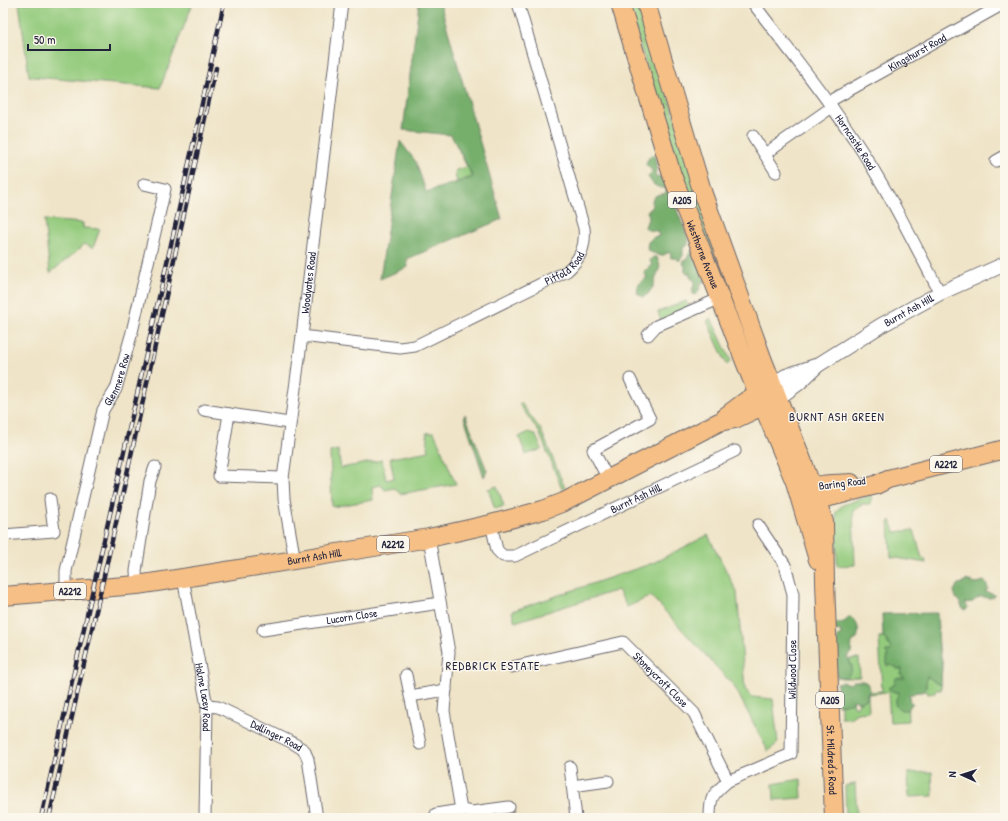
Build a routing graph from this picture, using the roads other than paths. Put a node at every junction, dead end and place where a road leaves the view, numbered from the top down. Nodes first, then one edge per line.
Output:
1 (342, 3) edge
2 (518, 3) edge
3 (620, 3) edge
4 (646, 3) edge
5 (753, 3) edge
6 (1005, 3) edge
7 (830, 104) junction
8 (752, 136) dead end
9 (765, 154) junction
10 (776, 172) dead end
11 (144, 184) dead end
12 (1005, 264) edge
13 (940, 293) junction
14 (721, 298) junction
15 (648, 335) dead end
16 (302, 336) junction
17 (630, 379) dead end
18 (768, 395) junction
19 (204, 410) dead end
20 (229, 414) junction
21 (289, 423) junction
22 (1005, 449) edge
23 (735, 451) dead end
24 (155, 467) dead end
25 (283, 478) junction
26 (608, 479) junction
27 (882, 482) junction
28 (852, 491) junction
29 (808, 497) junction
30 (50, 499) dead end
31 (824, 522) junction
32 (491, 524) junction
33 (758, 525) dead end
34 (3, 535) edge
35 (429, 538) junction
36 (295, 561) junction
37 (183, 578) junction
38 (825, 582) junction
39 (137, 585) junction
40 (66, 592) junction
41 (3, 596) edge
42 (440, 603) junction
43 (263, 630) dead end
44 (512, 667) dead end
45 (406, 675) dead end
46 (446, 690) junction
47 (410, 696) junction
48 (207, 706) junction
49 (420, 744) dead end
50 (570, 767) dead end
51 (608, 781) dead end
52 (728, 781) junction
53 (572, 786) junction
54 (509, 807) dead end
55 (461, 810) junction
56 (436, 814) dead end
57 (205, 818) edge
58 (317, 818) edge
59 (576, 818) edge
60 (710, 818) edge
61 (834, 818) edge

1 - 16 street, Woodyates Road
2 - 16 street, Pitfold Road
3 - 14 main road, Westhorne Avenue / A205
4 - 18 main road, Westhorne Avenue / A205
5 - 7 street, Horncastle Road
6 - 7 street, Kingshurst Road
7 - 9 street, Kingshurst Road
7 - 13 street, Horncastle Road
8 - 9 street
9 - 10 street
11 - 40 street, Glenmere Row
12 - 13 street, Burnt Ash Hill
13 - 18 street, Burnt Ash Hill
14 - 15 street
14 - 18 main road, Westhorne Avenue / A205
16 - 21 street, Woodyates Road
17 - 26 street
18 - 26 main road, Burnt Ash Hill / A2212
18 - 29 main road, Westhorne Avenue / A205
19 - 20 street
20 - 21 street
20 - 25 street
21 - 25 street, Woodyates Road
22 - 27 main road, Baring Road / A2212
23 - 32 street, Burnt Ash Hill
24 - 39 street
25 - 36 street, Woodyates Road
26 - 32 main road, Burnt Ash Hill / A2212
27 - 28 main road, Baring Road / A2212
27 - 29 main road, Baring Road / A2212
28 - 29 main road, Baring Road / A2212
28 - 31 main road, Baring Road / A2212
29 - 31 main road, St. Mildred's Road / A205
29 - 38 main road, St. Mildred's Road / A205
30 - 34 street
31 - 38 main road, St. Mildred's Road / A205
32 - 35 main road, Burnt Ash Hill / A2212
33 - 52 street, Wildwood Close
35 - 36 main road, Burnt Ash Hill / A2212
35 - 42 street
36 - 37 main road, Burnt Ash Hill / A2212
37 - 39 main road, Burnt Ash Hill / A2212
37 - 48 street, Holme Lacey Road
38 - 61 main road, St. Mildred's Road / A205
39 - 40 main road, A2212
40 - 41 main road, A2212
42 - 43 street, Lucorn Close
42 - 46 street
44 - 52 street, Stoneycroft Close
45 - 47 street
46 - 47 street
46 - 55 street
47 - 49 street
48 - 57 street, Holme Lacey Road
48 - 58 street, Dallinger Road
50 - 53 street
51 - 53 street
52 - 60 street
53 - 59 street
54 - 55 street
55 - 56 street

